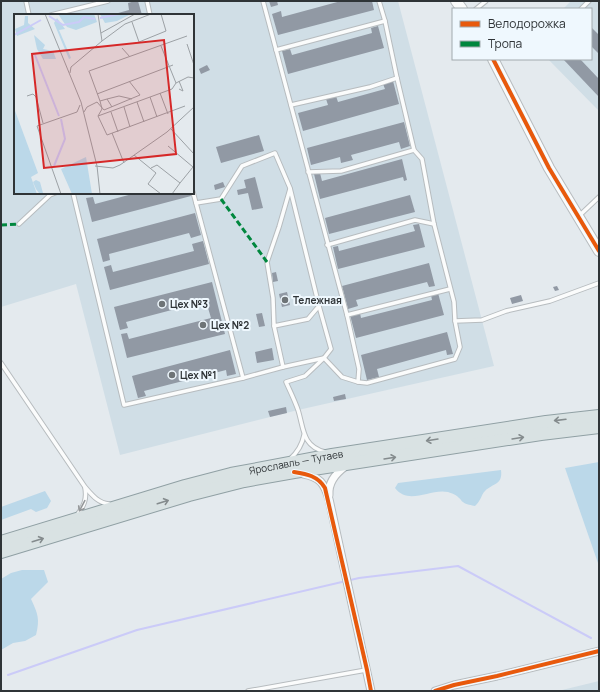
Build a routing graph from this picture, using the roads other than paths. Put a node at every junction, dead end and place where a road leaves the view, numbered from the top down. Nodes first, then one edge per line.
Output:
1 (26, 1) edge
2 (108, 1) edge
3 (147, 1) edge
4 (263, 1) edge
5 (379, 1) edge
6 (486, 1) edge
7 (477, 8) edge
8 (29, 14) edge
9 (55, 14) edge
10 (150, 14) edge
11 (385, 21) junction
12 (276, 50) junction
13 (494, 60) edge
14 (397, 78) junction
15 (291, 105) junction
16 (414, 150) junction
17 (308, 172) junction
18 (290, 188) junction
19 (52, 194) edge
20 (73, 194) edge
21 (194, 194) edge
22 (599, 197) edge
23 (196, 203) junction
24 (578, 218) junction
25 (19, 224) dead end
26 (434, 224) junction
27 (327, 245) junction
28 (599, 251) edge
29 (599, 283) edge
30 (450, 289) junction
31 (319, 306) junction
32 (347, 315) junction
33 (455, 321) junction
34 (274, 326) junction
35 (324, 358) junction
36 (1, 362) edge
37 (283, 367) junction
38 (243, 378) junction
39 (358, 382) junction
40 (599, 416) edge
41 (599, 427) edge
42 (304, 435) junction
43 (332, 455) junction
44 (278, 464) junction
45 (351, 464) junction
46 (294, 472) junction
47 (85, 487) junction
48 (329, 499) junction
49 (122, 504) junction
50 (68, 521) junction
51 (1, 542) edge
52 (1, 552) edge
53 (599, 651) edge
54 (367, 670) junction
55 (248, 691) edge
56 (371, 691) edge
57 (435, 691) edge

1 - 8 lane
2 - 9 lane
3 - 10 lane
4 - 12 lane
5 - 11 lane
6 - 7 lane
11 - 12 lane
11 - 14 lane
12 - 15 lane
13 - 24 street
14 - 15 lane
14 - 16 lane
15 - 17 lane
16 - 17 lane
16 - 26 lane
17 - 27 lane
18 - 23 lane
18 - 31 lane
18 - 34 lane
19 - 25 lane
20 - 38 lane
21 - 23 lane
22 - 24 lane
23 - 38 lane
24 - 28 street
26 - 27 lane
26 - 30 lane
27 - 32 lane
29 - 33 lane
30 - 32 lane
30 - 33 lane
31 - 34 lane
31 - 35 lane
32 - 39 lane
33 - 39 lane
34 - 37 lane
35 - 37 lane
35 - 39 lane
35 - 42 lane
36 - 47 lane
37 - 38 lane
40 -> 43 main road, Ярославль — Тутаев
45 -> 41 main road, Ярославль — Тутаев
42 - 43 lane
42 - 44 lane
43 - 44 main road, Ярославль — Тутаев
44 - 49 main road, Ярославль — Тутаев
45 - 46 main road, Ярославль — Тутаев
45 - 48 street
46 - 48 street
52 -> 46 main road, Ярославль — Тутаев
47 - 49 lane
47 -> 50 lane
48 - 54 street
49 - 50 main road, Ярославль — Тутаев
50 - 51 main road, Ярославль — Тутаев
53 - 57 street
54 - 55 lane
54 - 56 street

